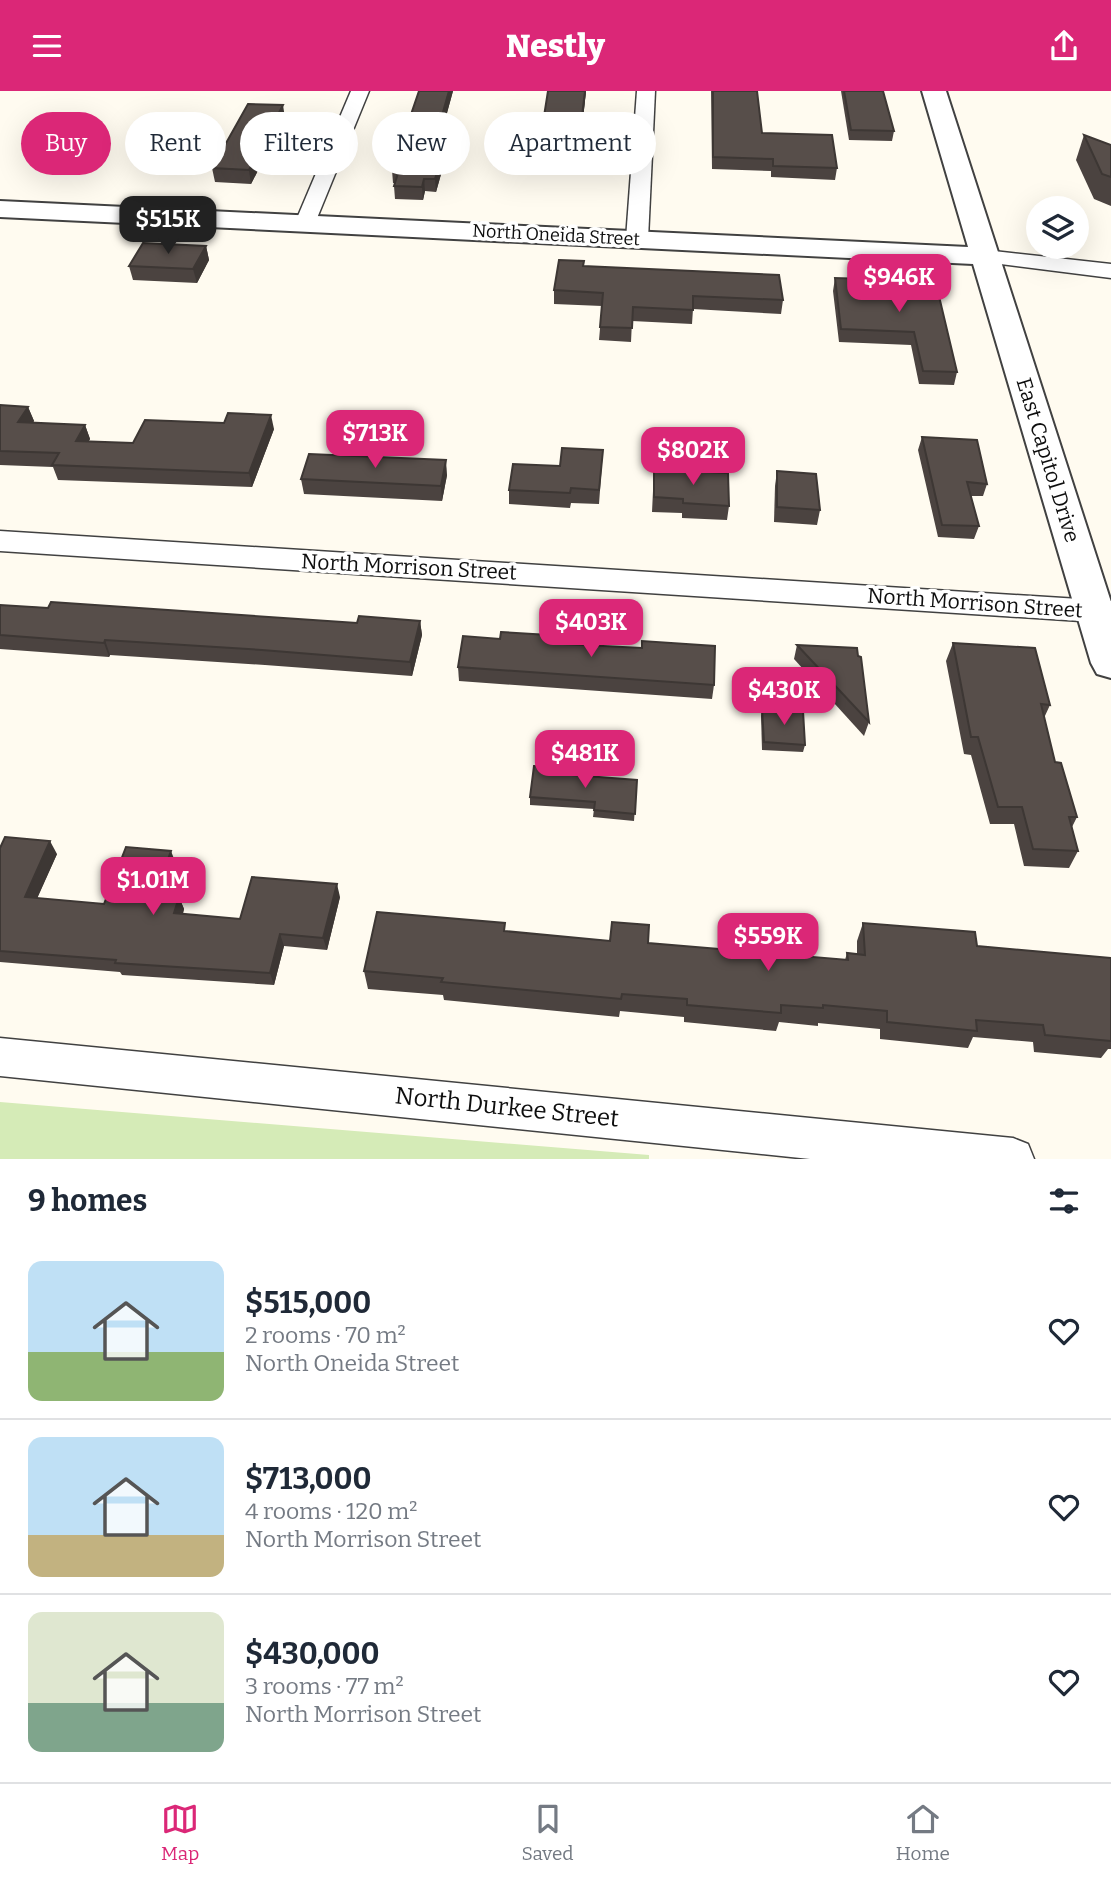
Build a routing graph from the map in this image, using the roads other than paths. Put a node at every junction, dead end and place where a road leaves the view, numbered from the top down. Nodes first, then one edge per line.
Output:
1 (360, 91) edge
2 (646, 91) edge
3 (934, 91) edge
4 (0, 209) edge
5 (305, 223) junction
6 (637, 239) junction
7 (985, 256) junction
8 (1111, 271) edge
9 (0, 541) edge
10 (1103, 612) edge
11 (1111, 663) edge
12 (0, 1057) edge
13 (1013, 1159) edge

1 - 5 street
2 - 6 street
3 - 7 street, East Capitol Drive
4 - 5 street, North Oneida Street
5 - 6 street, North Oneida Street
6 - 7 street, North Oneida Street
7 - 8 street, North Oneida Street
7 - 10 street, East Capitol Drive
9 - 10 street, North Morrison Street
10 - 11 street, East Capitol Drive
12 - 13 street, North Durkee Street

